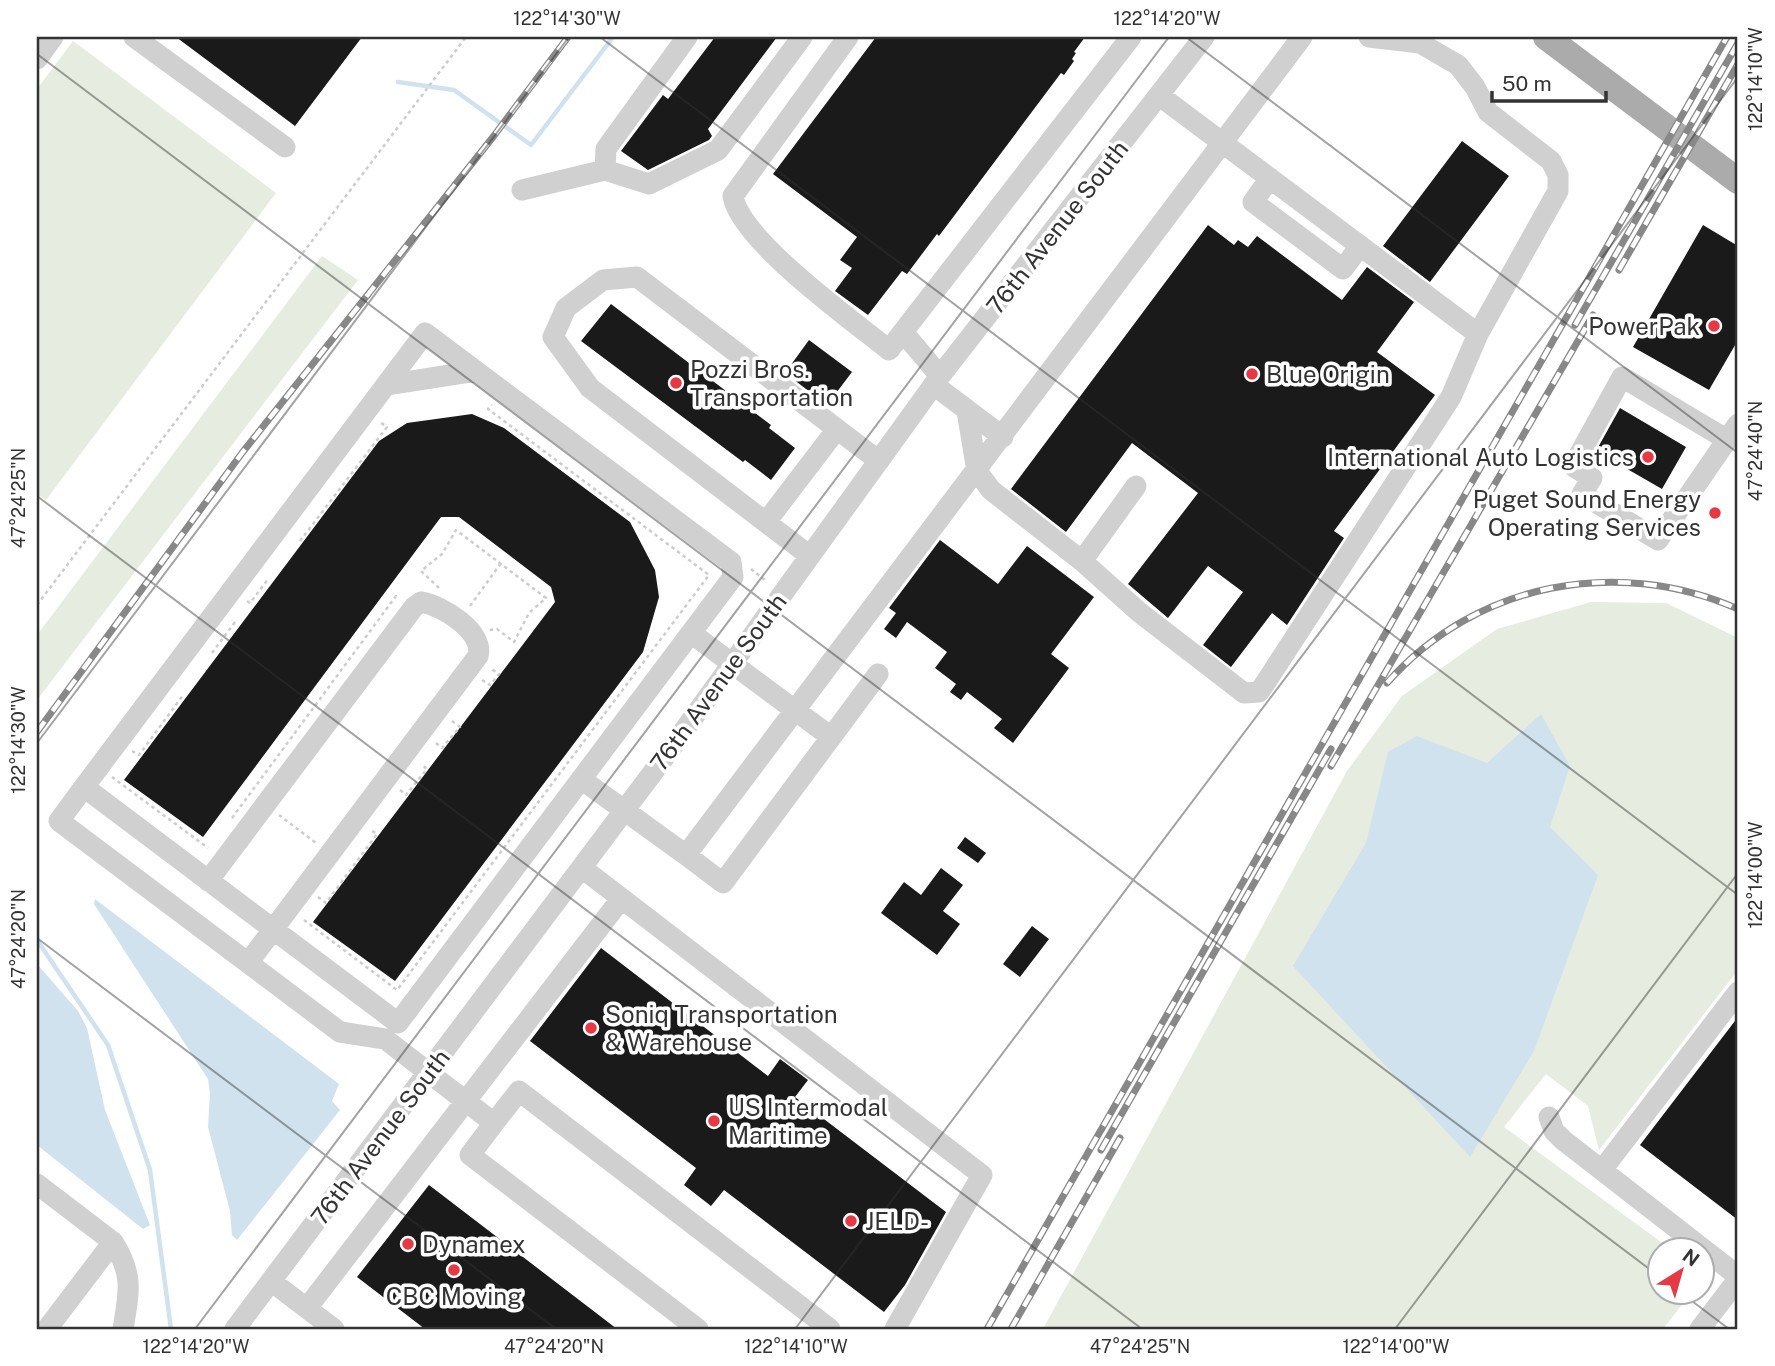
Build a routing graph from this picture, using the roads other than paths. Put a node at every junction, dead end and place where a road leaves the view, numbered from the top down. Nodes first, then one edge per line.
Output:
1 (53, 37) edge
2 (134, 37) edge
3 (687, 37) edge
4 (802, 37) edge
5 (848, 37) edge
6 (1130, 37) edge
7 (1204, 37) edge
8 (1303, 37) edge
9 (1369, 37) edge
10 (1558, 41) edge
11 (37, 59) edge
12 (1160, 96) junction
13 (1223, 143) junction
14 (285, 147) dead end
15 (605, 170) junction
16 (1270, 178) junction
17 (1738, 181) edge
18 (522, 190) dead end
19 (1360, 246) junction
20 (903, 332) junction
21 (1478, 334) junction
22 (476, 371) junction
23 (937, 381) junction
24 (386, 385) junction
25 (967, 411) junction
26 (837, 429) junction
27 (1732, 431) edge
28 (1003, 437) junction
29 (879, 461) junction
30 (977, 471) junction
31 (1136, 486) dead end
32 (766, 522) junction
33 (810, 556) junction
34 (1083, 561) junction
35 (691, 633) junction
36 (732, 664) junction
37 (878, 674) dead end
38 (796, 710) junction
39 (831, 737) junction
40 (581, 779) junction
41 (84, 788) junction
42 (624, 811) junction
43 (686, 855) junction
44 (582, 868) junction
45 (208, 881) junction
46 (621, 899) junction
47 (273, 929) junction
48 (248, 963) junction
49 (1738, 992) edge
50 (428, 1072) junction
51 (466, 1101) junction
52 (1549, 1117) dead end
53 (494, 1123) junction
54 (1602, 1170) junction
55 (41, 1196) edge
56 (113, 1242) junction
57 (1738, 1278) edge
58 (271, 1281) junction
59 (128, 1300) junction
60 (307, 1308) junction
61 (1708, 1326) edge
62 (47, 1329) edge
63 (106, 1329) edge
64 (122, 1329) edge
65 (235, 1329) edge
66 (334, 1329) edge
67 (698, 1329) edge
68 (830, 1329) edge
69 (895, 1329) edge

1 - 11 street
2 - 14 street
3 - 15 street
4 - 15 street
5 - 20 street
6 - 20 street
7 - 12 street, 76th Avenue South
8 - 13 street
9 - 21 street
10 - 17 main road
12 - 13 street
12 - 23 street, 76th Avenue South
13 - 16 street
13 - 28 street
15 - 18 street
16 - 19 street
16 - 19 street
19 - 21 street
20 - 23 street
21 - 34 street
22 - 24 street
22 - 24 street
22 - 35 street
23 - 25 street
23 - 29 street, 76th Avenue South
24 - 41 street
25 - 28 street
25 - 30 street
26 - 29 street
26 - 32 street
26 - 32 street
27 - 27 street
28 - 30 street
29 - 33 street, 76th Avenue South
30 - 34 street
30 - 38 street
31 - 34 street
32 - 33 street
33 - 36 street, 76th Avenue South
35 - 36 street
35 - 40 street
36 - 38 street
36 - 42 street, 76th Avenue South
37 - 39 street
38 - 39 street
38 - 43 street
39 - 43 street
40 - 42 street
40 - 47 street
41 - 45 street
41 - 48 street
42 - 43 street
42 - 44 street, 76th Avenue South
44 - 46 street
44 - 50 street, 76th Avenue South
45 - 47 street
45 - 47 street
46 - 51 street
46 - 69 street
47 - 48 street
48 - 50 street
49 - 54 street
50 - 51 street
50 - 58 street, 76th Avenue South
51 - 53 street
51 - 60 street
52 - 54 street
53 - 67 street
53 - 68 street
54 - 57 street
55 - 56 street
56 - 59 street
56 - 62 street
57 - 61 street
58 - 60 street
58 - 65 street, 76th Avenue South
59 - 63 street
59 - 64 street
60 - 66 street

